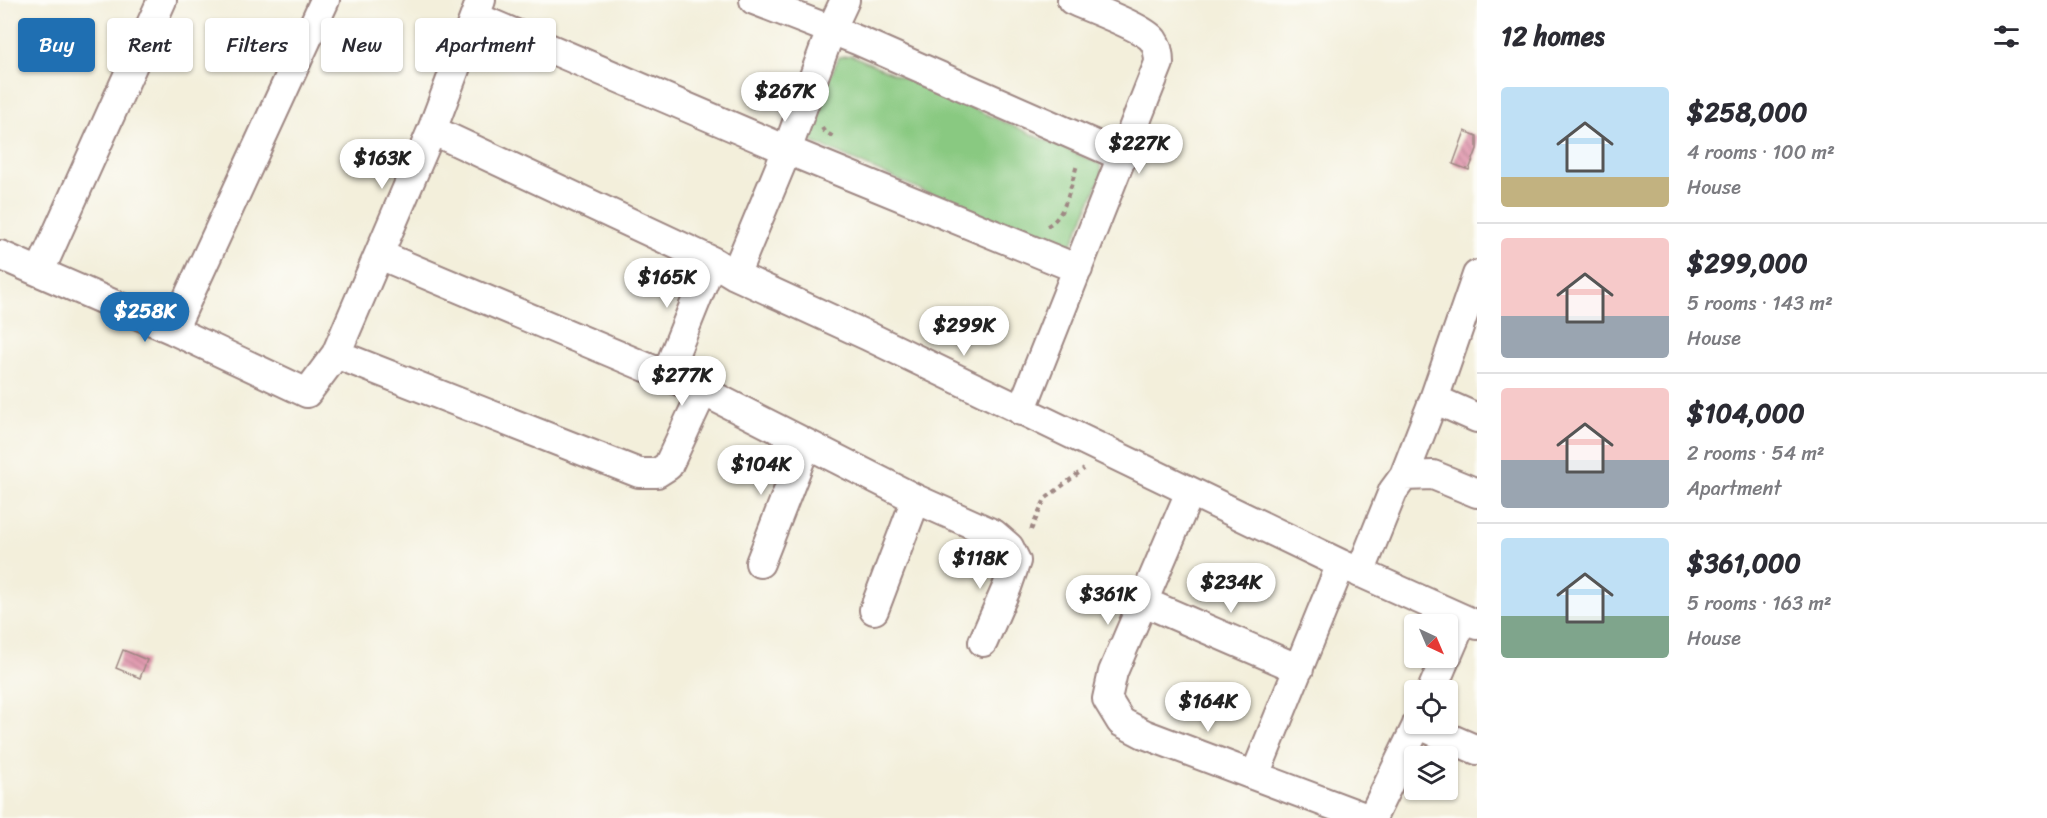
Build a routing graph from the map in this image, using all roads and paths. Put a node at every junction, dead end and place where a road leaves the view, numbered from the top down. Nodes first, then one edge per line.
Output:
1 (162, 0) edge
2 (325, 0) edge
3 (754, 0) edge
4 (845, 0) edge
5 (1072, 0) edge
6 (478, 9) edge
7 (831, 30) junction
8 (432, 130) junction
9 (1086, 140) junction
10 (787, 150) junction
11 (1121, 156) junction
12 (1063, 207) dead end
13 (0, 255) edge
14 (380, 255) junction
15 (724, 268) junction
16 (1078, 269) junction
17 (40, 271) junction
18 (1474, 293) edge
19 (173, 330) junction
20 (336, 354) junction
21 (666, 375) junction
22 (703, 391) junction
23 (1434, 399) junction
24 (1021, 411) junction
25 (1477, 418) edge
26 (806, 445) junction
27 (1106, 452) junction
28 (1404, 476) junction
29 (1190, 492) junction
30 (1477, 493) edge
31 (916, 499) junction
32 (1009, 547) junction
33 (760, 563) dead end
34 (1351, 569) junction
35 (1144, 602) junction
36 (874, 610) dead end
37 (1470, 622) edge
38 (1458, 640) edge
39 (983, 642) dead end
40 (1299, 669) junction
41 (1412, 734) edge
42 (1441, 734) edge
43 (1477, 750) edge
44 (1255, 775) junction
45 (1367, 818) edge
46 (1372, 818) edge

1 - 17 street
2 - 19 street
3 - 7 street
4 - 7 street
5 - 11 street
6 - 8 street
6 - 10 street
7 - 9 street
7 - 10 street
8 - 14 street
8 - 15 street
9 - 11 street
9 - 12 path
10 - 15 street
10 - 16 street
11 - 16 street
13 - 17 street
14 - 20 street
14 - 21 street
15 - 21 street
15 - 24 street
16 - 24 street
17 - 19 street
18 - 23 street
19 - 20 street
20 - 22 street
21 - 22 street
22 - 26 street
23 - 25 street
23 - 28 street
24 - 27 street
26 - 31 street
26 - 33 street
27 - 29 street
27 - 32 path
28 - 30 street
28 - 34 street
29 - 34 street
29 - 35 street
31 - 32 street
31 - 36 street
32 - 39 street
34 - 37 street
34 - 40 street
35 - 40 street
35 - 44 street
37 - 38 street
40 - 44 street
41 - 46 street
42 - 43 street
44 - 45 street

